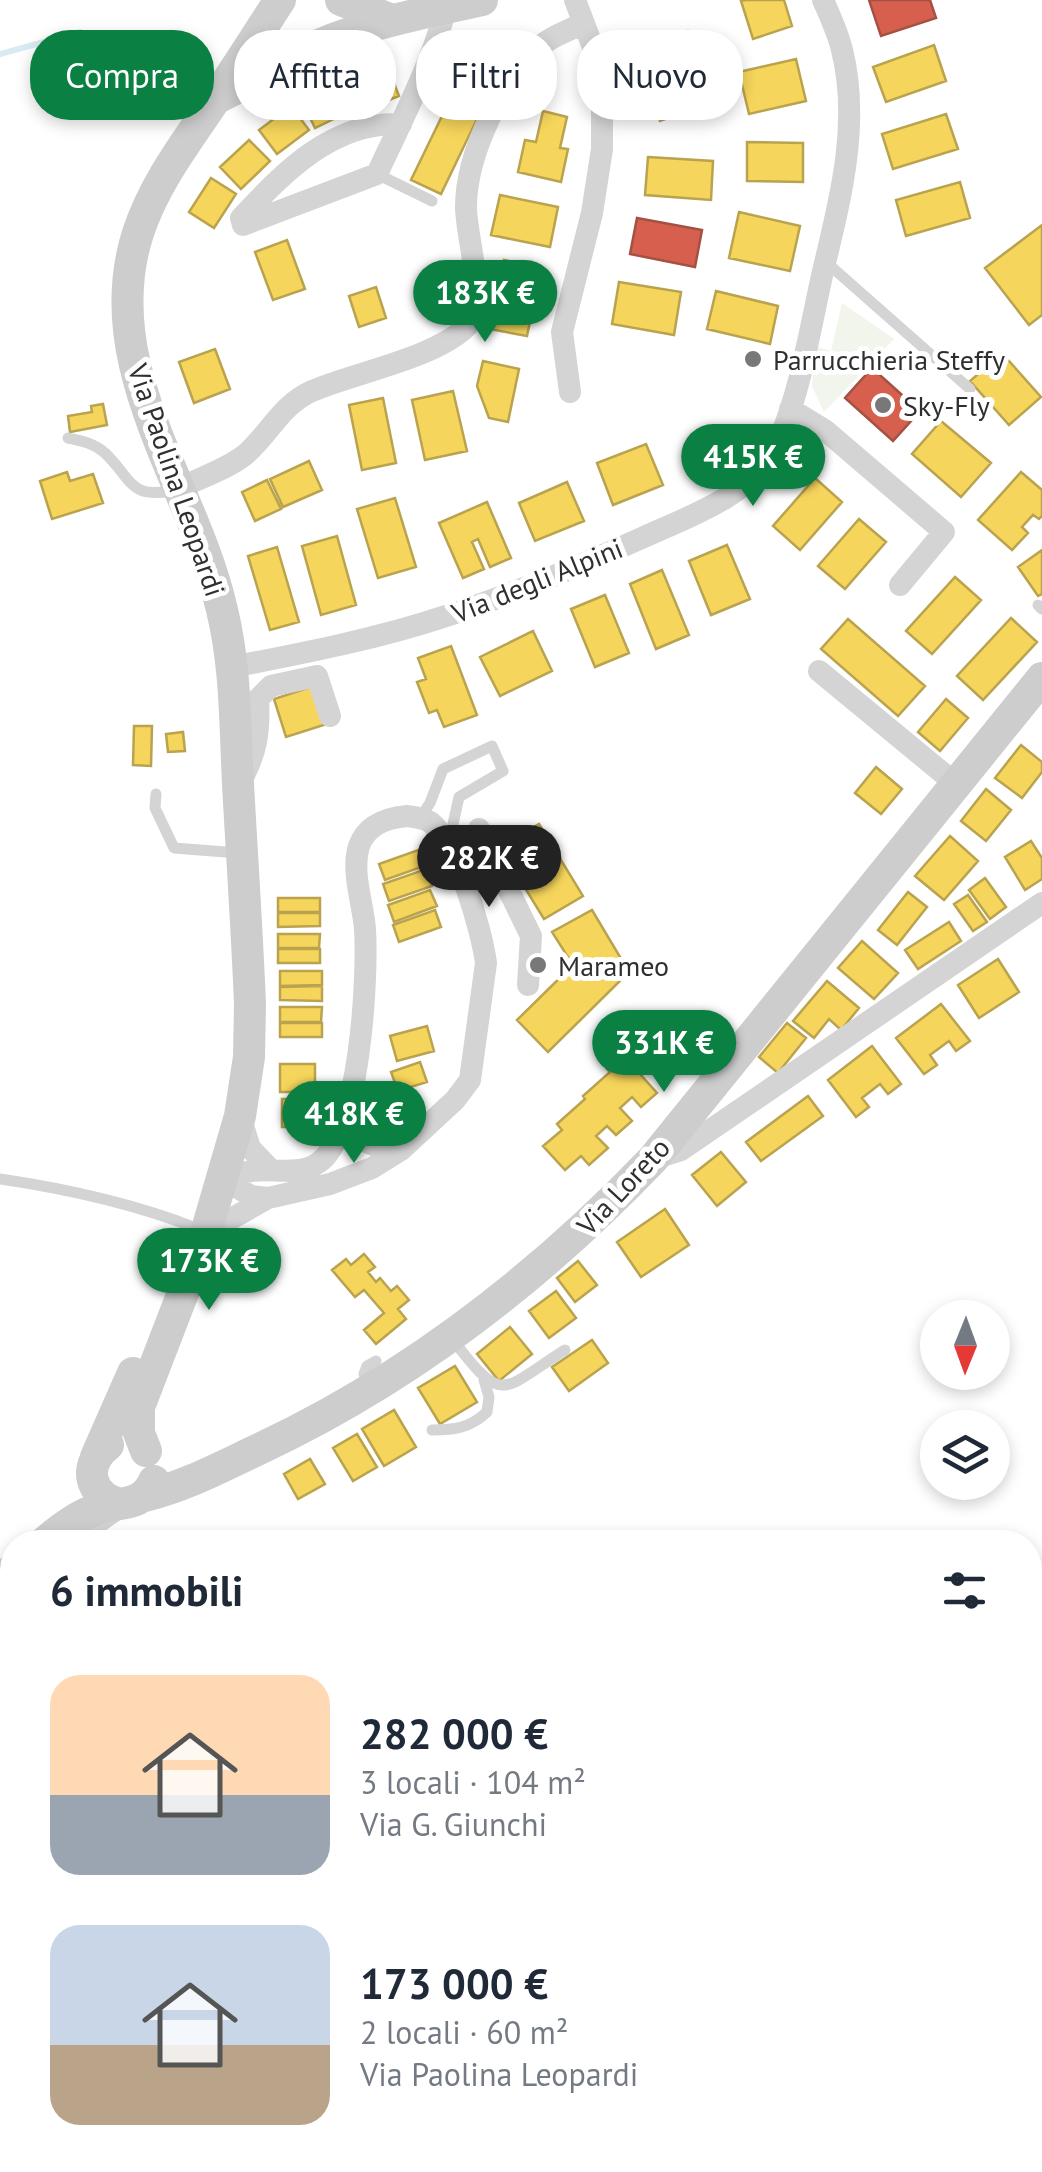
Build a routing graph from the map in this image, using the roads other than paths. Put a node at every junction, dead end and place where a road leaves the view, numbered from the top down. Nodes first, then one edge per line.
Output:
1 (282, 0) edge
2 (341, 0) edge
3 (482, 0) edge
4 (575, 0) edge
5 (823, 0) edge
6 (446, 8) junction
7 (392, 20) junction
8 (584, 23) junction
9 (302, 30) edge
10 (360, 30) edge
11 (587, 30) edge
12 (234, 90) edge
13 (216, 100) junction
14 (602, 120) edge
15 (400, 124) junction
16 (377, 174) junction
17 (432, 201) dead end
18 (826, 262) junction
19 (970, 389) dead end
20 (570, 392) dead end
21 (790, 410) junction
22 (68, 438) dead end
23 (178, 489) junction
24 (900, 585) dead end
25 (232, 667) junction
26 (819, 671) dead end
27 (1042, 678) edge
28 (330, 716) dead end
29 (956, 784) junction
30 (238, 786) junction
31 (156, 794) dead end
32 (420, 818) junction
33 (479, 828) dead end
34 (448, 847) junction
35 (242, 853) junction
36 (1042, 903) edge
37 (528, 985) dead end
38 (708, 1088) junction
39 (750, 1103) junction
40 (240, 1116) junction
41 (346, 1120) junction
42 (401, 1150) junction
43 (653, 1159) junction
44 (271, 1170) junction
45 (222, 1178) junction
46 (0, 1179) edge
47 (268, 1198) junction
48 (201, 1230) junction
49 (450, 1336) junction
50 (565, 1350) dead end
51 (484, 1380) junction
52 (432, 1430) dead end
53 (149, 1455) junction
54 (234, 1461) junction
55 (94, 1463) junction
56 (130, 1502) junction
57 (62, 1530) edge
58 (73, 1530) edge

1 - 9 main road
1 - 13 main road, Via Paolina Leopardi
2 - 7 main road
3 - 6 main road
4 - 8 street
5 - 18 street, Via degli Alpini
6 - 7 main road
6 - 15 street
7 - 10 main road
8 - 11 street
8 - 23 street
12 - 13 main road
13 - 23 main road, Via Paolina Leopardi
14 - 20 street
15 - 16 street
15 - 16 street
16 - 17 lane
18 - 19 lane
18 - 21 street, Via degli Alpini
21 - 24 street
21 - 25 street, Via degli Alpini
22 - 23 lane
23 - 25 main road, Via Paolina Leopardi
25 - 30 main road, Via Paolina Leopardi
26 - 29 street
27 - 29 main road, Via Loreto
28 - 30 street
29 - 38 main road, Via Loreto
30 - 35 main road, Via Paolina Leopardi
31 - 35 lane
32 - 34 street
32 - 34 lane
32 - 41 street
33 - 37 street
34 - 42 street
35 - 40 main road, Via Paolina Leopardi
36 - 39 street
38 - 39 street
38 - 43 main road, Via Loreto
39 - 43 street
40 - 44 street
40 - 45 main road, Via Paolina Leopardi
41 - 42 street
41 - 44 street
42 - 47 street
43 - 49 main road, Via Loreto
44 - 45 street
45 - 47 street
45 - 48 main road, Via Paolina Leopardi
46 - 48 lane
47 - 48 street
48 - 53 main road, Via Paolina Leopardi
48 - 55 main road, Via Paolina Leopardi
49 - 51 lane
49 - 54 main road, Via Loreto
50 - 51 lane
51 - 52 lane
53 - 54 main road, Via Loreto
53 - 55 main road
53 - 56 main road
54 - 56 main road, Via Loreto
55 - 56 main road
55 - 57 main road, Via Paolina Leopardi
56 - 58 main road, Via Loreto

